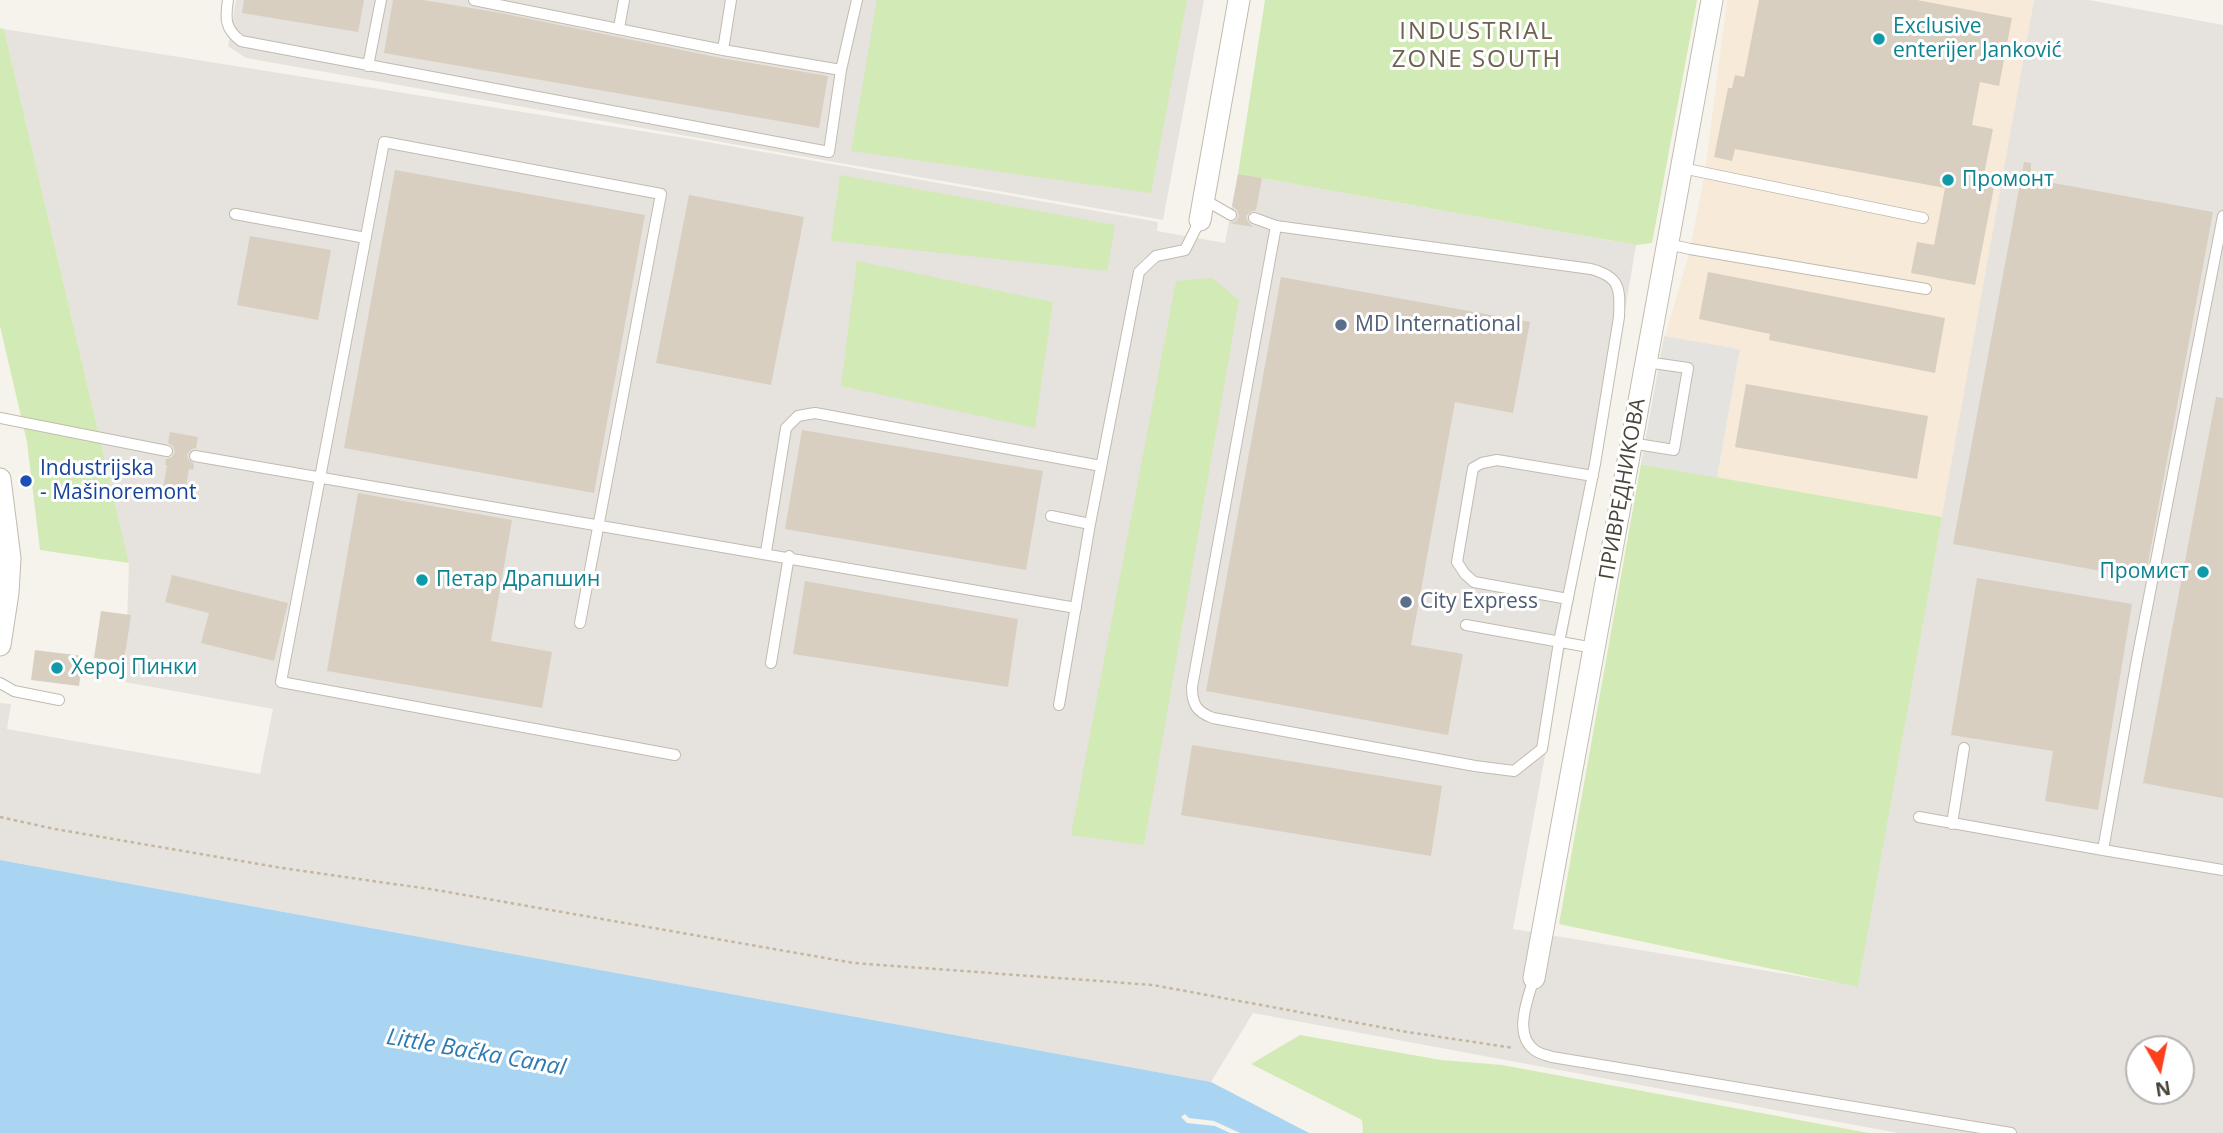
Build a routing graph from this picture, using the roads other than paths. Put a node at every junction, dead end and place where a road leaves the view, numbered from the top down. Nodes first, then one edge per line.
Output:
1 (228, 0) edge
2 (381, 0) edge
3 (474, 0) edge
4 (624, 0) edge
5 (731, 0) edge
6 (857, 0) edge
7 (1239, 0) edge
8 (1712, 0) edge
9 (522, 4) edge
10 (619, 28) junction
11 (723, 50) junction
12 (368, 66) junction
13 (841, 70) junction
14 (1682, 168) junction
15 (1202, 209) junction
16 (235, 214) dead end
17 (1231, 215) dead end
18 (2223, 216) edge
19 (1254, 218) dead end
20 (1923, 218) dead end
21 (1276, 226) junction
22 (366, 238) junction
23 (1668, 244) junction
24 (1926, 289) dead end
25 (1646, 362) junction
26 (0, 418) edge
27 (1631, 443) junction
28 (167, 451) dead end
29 (195, 456) dead end
30 (1101, 466) junction
31 (1593, 476) junction
32 (320, 478) junction
33 (0, 480) edge
34 (1051, 516) dead end
35 (1090, 524) junction
36 (598, 526) junction
37 (766, 552) junction
38 (789, 556) junction
39 (1568, 598) junction
40 (1076, 608) junction
41 (580, 623) dead end
42 (1466, 625) dead end
43 (1559, 642) junction
44 (0, 645) edge
45 (1594, 648) junction
46 (771, 663) dead end
47 (0, 683) edge
48 (59, 700) dead end
49 (1059, 705) dead end
50 (1964, 748) dead end
51 (675, 755) dead end
52 (1919, 817) dead end
53 (1952, 824) junction
54 (2103, 850) junction
55 (2223, 870) edge
56 (1534, 978) joint
57 (2011, 1133) edge

1 - 12 lane
2 - 12 lane
3 - 9 lane
4 - 10 lane
5 - 11 lane
6 - 13 lane
7 - 15 street
8 - 14 street, ПРИВРЕДНИКОВА
9 - 10 lane
10 - 11 lane
11 - 13 lane
12 - 13 lane
14 - 20 lane
14 - 23 street, ПРИВРЕДНИКОВА
15 - 17 lane
15 - 30 lane
16 - 22 lane
18 - 54 lane
19 - 21 lane
21 - 31 lane
21 - 43 lane
22 - 32 lane
22 - 36 lane
23 - 24 lane
23 - 25 street, ПРИВРЕДНИКОВА
25 - 27 street, ПРИВРЕДНИКОВА
25 - 27 lane
26 - 28 lane
27 - 45 street, ПРИВРЕДНИКОВА
29 - 32 lane
30 - 35 lane
30 - 37 lane
31 - 39 lane
31 - 39 lane
32 - 36 lane
32 - 51 lane
33 - 44 street
34 - 35 lane
35 - 40 lane
36 - 37 lane
36 - 41 lane
37 - 38 lane
38 - 40 lane
38 - 46 lane
39 - 43 lane
40 - 49 lane
42 - 43 lane
43 - 45 lane
45 - 56 street, ПРИВРЕДНИКОВА
47 - 48 lane
50 - 53 lane
52 - 53 lane
53 - 54 lane
54 - 55 lane
56 - 57 lane

